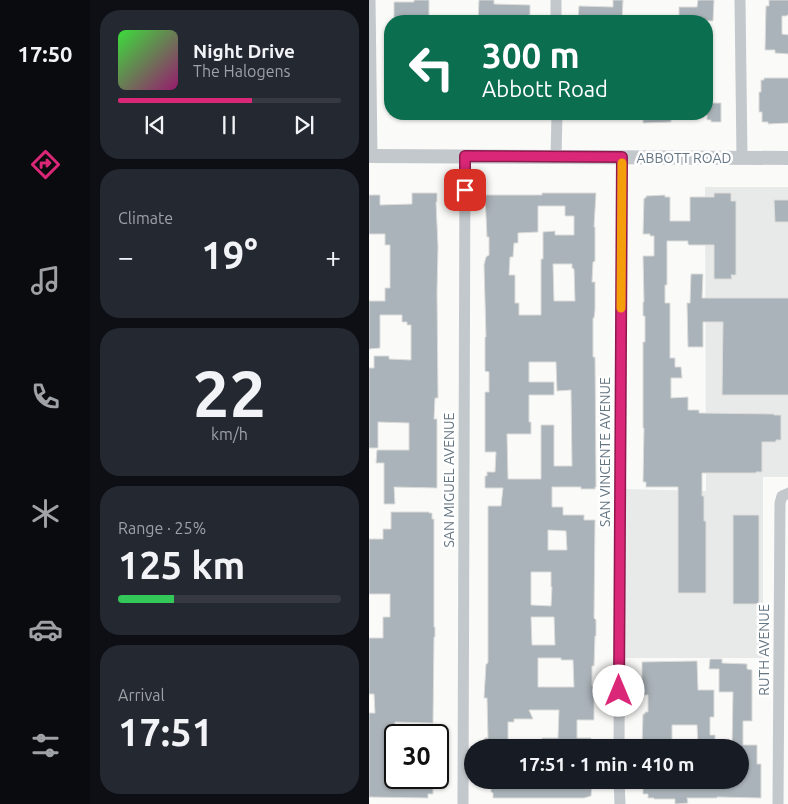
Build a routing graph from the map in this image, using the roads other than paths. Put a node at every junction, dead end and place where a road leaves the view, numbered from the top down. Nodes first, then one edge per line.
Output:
1 (370, 0) edge
2 (556, 0) edge
3 (740, 0) edge
4 (556, 15) edge
5 (557, 120) edge
6 (370, 156) edge
7 (465, 156) junction
8 (556, 157) junction
9 (622, 157) junction
10 (742, 158) junction
11 (788, 158) edge
12 (785, 494) edge
13 (619, 739) edge
14 (619, 789) edge
15 (463, 804) edge
16 (620, 804) edge
17 (778, 804) edge

1 - 6 street
2 - 4 street
3 - 10 street
5 - 8 street
6 - 7 street, ABBOTT ROAD
7 - 8 street, ABBOTT ROAD
7 - 15 street, SAN MIGUEL AVENUE
8 - 9 street, ABBOTT ROAD
9 - 10 street, ABBOTT ROAD
9 - 13 street, SAN VINCENTE AVENUE
10 - 11 street, ABBOTT ROAD
12 - 17 street, RUTH AVENUE
14 - 16 street

